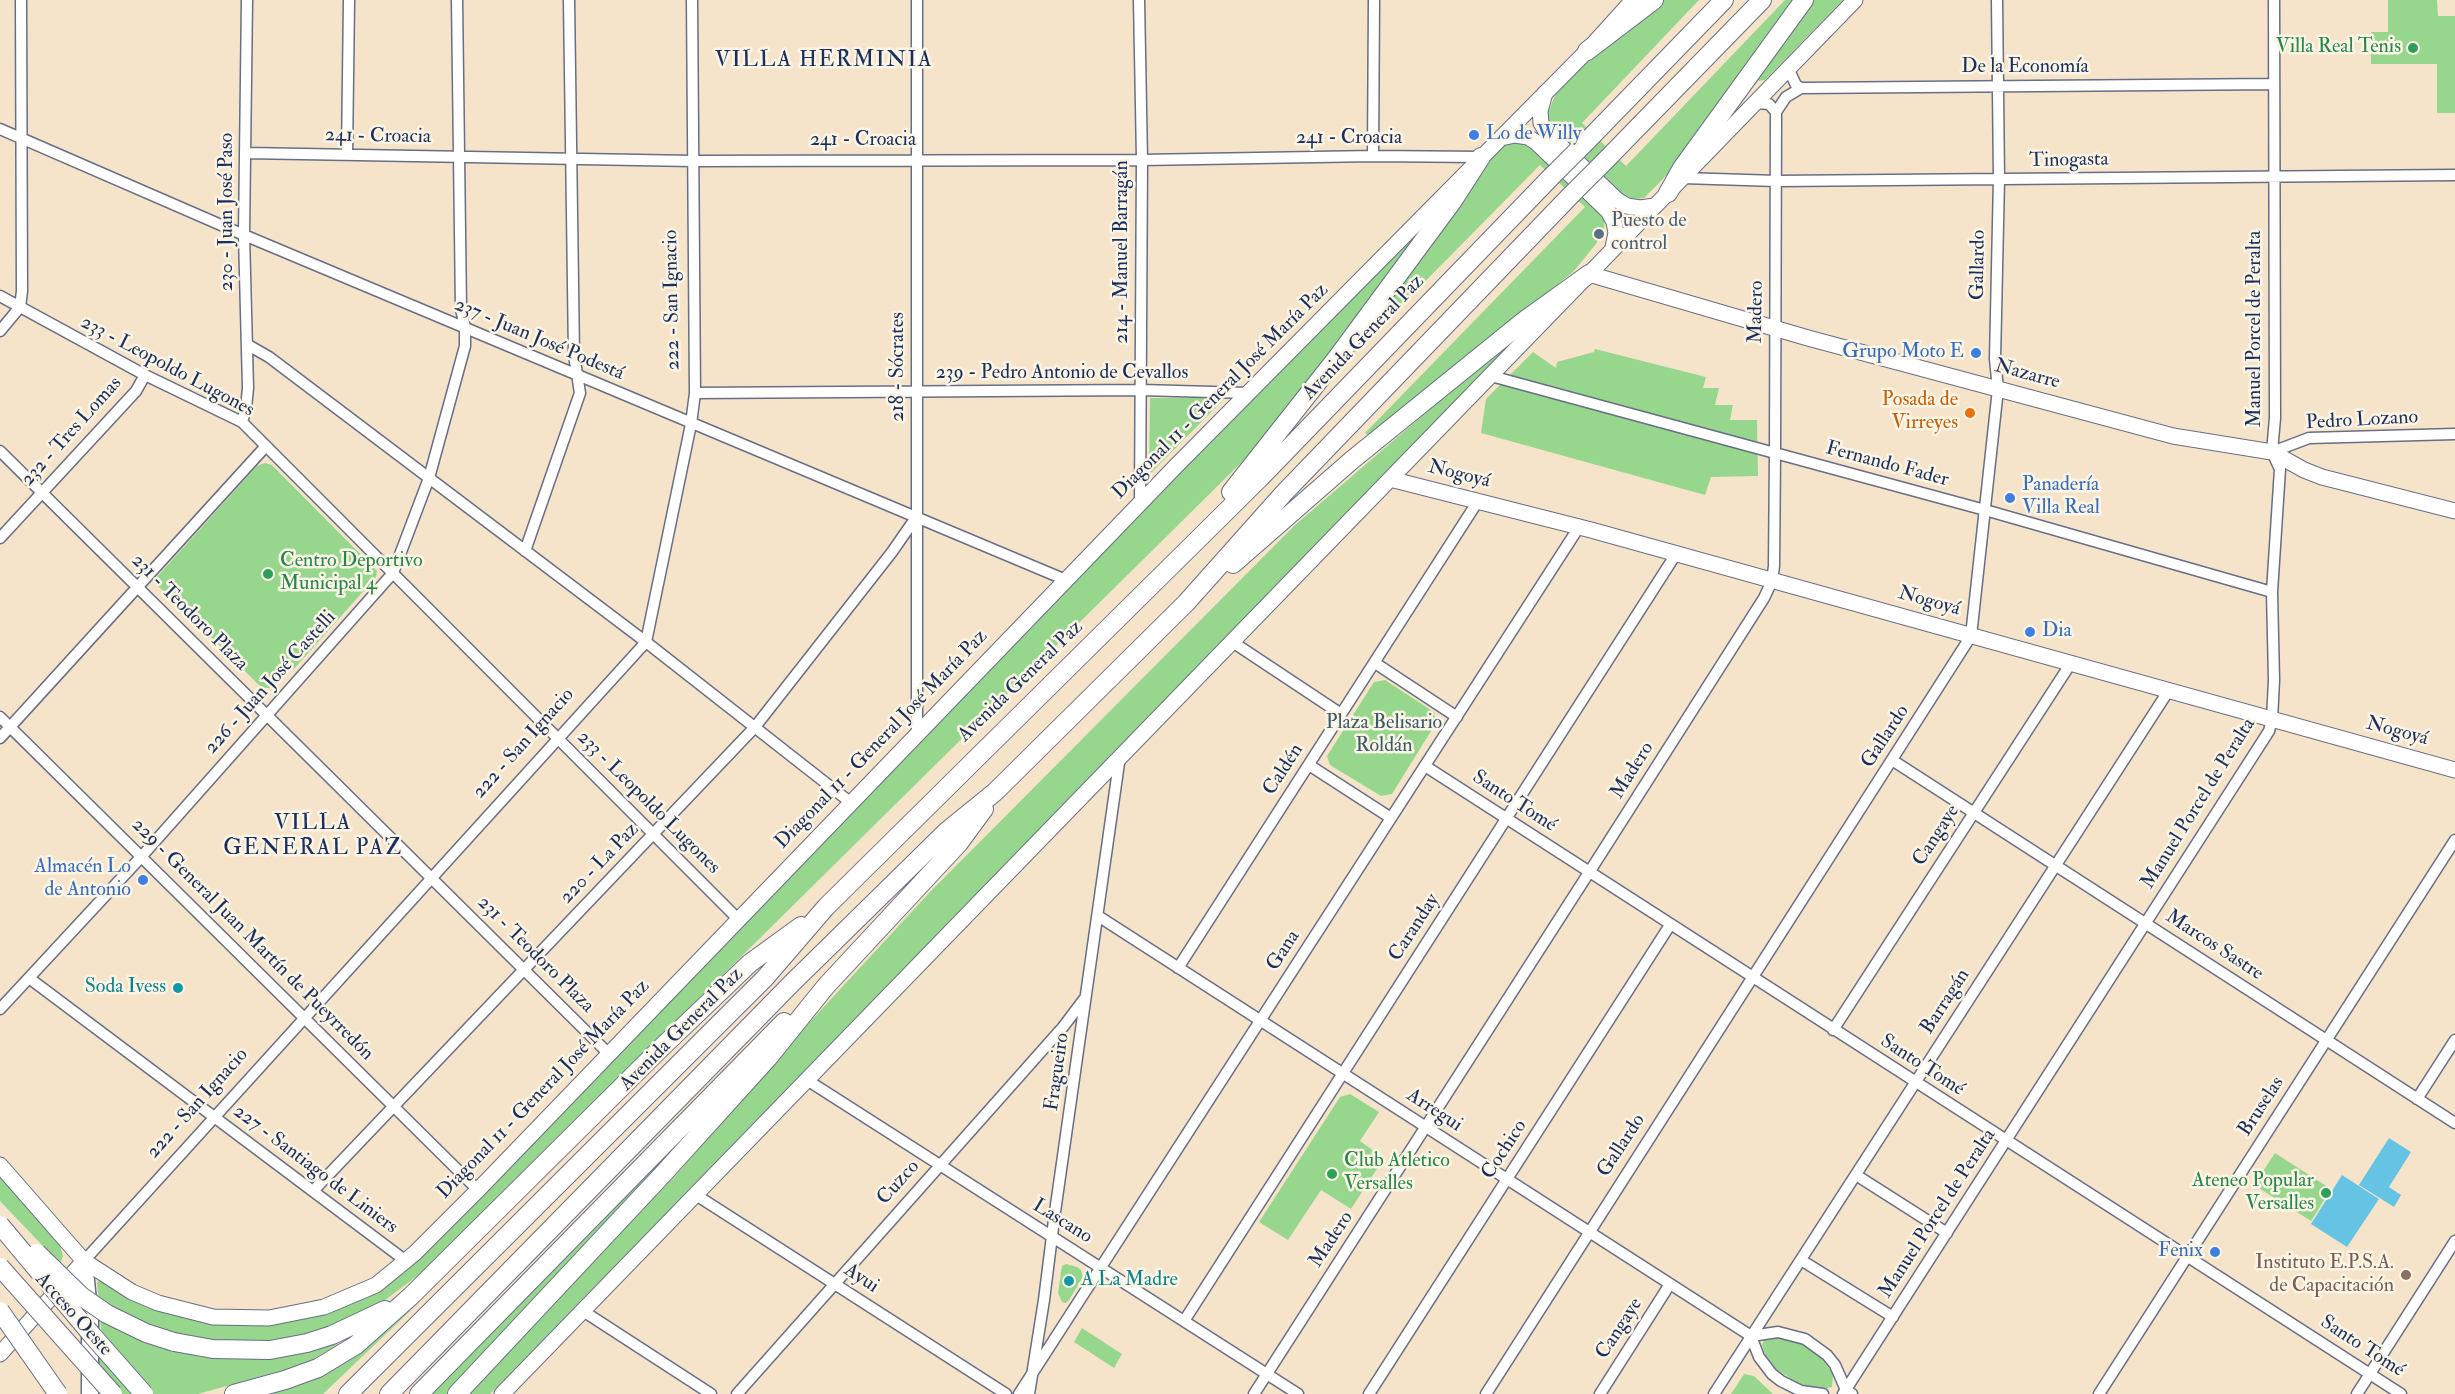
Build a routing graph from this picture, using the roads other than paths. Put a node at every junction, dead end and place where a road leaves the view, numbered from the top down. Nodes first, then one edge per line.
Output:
1 (21, 0) edge
2 (247, 0) edge
3 (349, 0) edge
4 (457, 0) edge
5 (569, 0) edge
6 (692, 0) edge
7 (917, 0) edge
8 (1139, 0) edge
9 (1374, 0) edge
10 (1633, 0) edge
11 (1654, 0) edge
12 (1724, 0) edge
13 (1762, 0) edge
14 (1804, 0) edge
15 (1855, 0) edge
16 (1997, 0) edge
17 (2274, 0) edge
18 (1587, 51) junction
19 (1788, 68) junction
20 (2274, 84) junction
21 (1998, 86) junction
22 (1802, 88) junction
23 (1545, 93) junction
24 (1756, 103) junction
25 (1776, 111) junction
26 (0, 129) edge
27 (1501, 138) junction
28 (23, 139) junction
29 (246, 153) junction
30 (347, 154) junction
31 (458, 156) junction
32 (1372, 156) junction
33 (1481, 157) junction
34 (916, 159) junction
35 (572, 160) junction
36 (1142, 160) junction
37 (693, 161) junction
38 (2455, 175) edge
39 (2275, 176) junction
40 (1683, 178) junction
41 (1999, 179) junction
42 (1778, 181) junction
43 (1662, 200) junction
44 (244, 235) junction
45 (1614, 247) junction
46 (1589, 274) junction
47 (0, 296) edge
48 (20, 307) junction
49 (465, 327) junction
50 (1774, 328) junction
51 (0, 331) edge
52 (248, 345) junction
53 (145, 375) junction
54 (578, 376) junction
55 (1491, 376) junction
56 (1998, 388) junction
57 (1140, 390) junction
58 (916, 392) junction
59 (695, 393) junction
60 (1249, 393) junction
61 (242, 422) junction
62 (692, 424) junction
63 (2455, 434) edge
64 (266, 446) junction
65 (0, 451) edge
66 (2272, 452) junction
67 (1775, 453) junction
68 (429, 478) junction
69 (1390, 478) junction
70 (42, 492) junction
71 (1478, 501) junction
72 (1140, 503) junction
73 (1985, 510) junction
74 (2455, 511) edge
75 (917, 516) junction
76 (1579, 527) junction
77 (0, 538) edge
78 (525, 551) junction
79 (1676, 554) junction
80 (1168, 569) junction
81 (393, 573) junction
82 (1066, 580) junction
83 (1772, 581) junction
84 (138, 587) junction
85 (2272, 592) junction
86 (1186, 603) junction
87 (1971, 636) junction
88 (1231, 641) junction
89 (645, 642) junction
90 (1375, 663) junction
91 (2071, 663) junction
92 (2169, 690) junction
93 (1341, 714) junction
94 (267, 715) junction
95 (0, 717) edge
96 (1457, 717) junction
97 (2272, 720) junction
98 (10, 727) junction
99 (755, 728) junction
100 (916, 734) junction
101 (0, 738) edge
102 (557, 739) junction
103 (1120, 756) junction
104 (1892, 760) junction
105 (1309, 765) junction
106 (1425, 766) junction
107 (2455, 770) edge
108 (995, 792) junction
109 (850, 802) junction
110 (1973, 813) junction
111 (1391, 818) junction
112 (1507, 818) junction
113 (654, 834) junction
114 (2455, 840) edge
115 (142, 856) junction
116 (2056, 865) junction
117 (1590, 872) junction
118 (431, 878) junction
119 (826, 906) junction
120 (1098, 916) junction
121 (738, 919) junction
122 (2145, 923) junction
123 (1671, 925) junction
124 (1178, 968) junction
125 (524, 969) junction
126 (29, 978) junction
127 (1753, 978) junction
128 (826, 986) junction
129 (1087, 996) junction
130 (0, 1009) edge
131 (304, 1018) junction
132 (1261, 1021) junction
133 (1833, 1030) junction
134 (2326, 1040) junction
135 (2455, 1040) edge
136 (609, 1054) junction
137 (1343, 1074) junction
138 (807, 1080) junction
139 (1916, 1084) junction
140 (2417, 1099) junction
141 (393, 1106) junction
142 (215, 1117) junction
143 (2455, 1123) edge
144 (1426, 1127) junction
145 (2007, 1141) junction
146 (0, 1165) edge
147 (939, 1165) junction
148 (1856, 1175) junction
149 (1507, 1179) junction
150 (478, 1190) junction
151 (313, 1191) junction
152 (696, 1195) junction
153 (0, 1216) edge
154 (0, 1224) edge
155 (1588, 1231) junction
156 (1947, 1233) junction
157 (1052, 1237) junction
158 (2455, 1241) edge
159 (2187, 1257) junction
160 (1801, 1260) junction
161 (84, 1261) junction
162 (406, 1261) junction
163 (0, 1267) edge
164 (1101, 1268) junction
165 (834, 1284) junction
166 (1670, 1284) junction
167 (411, 1296) junction
168 (0, 1311) edge
169 (583, 1311) junction
170 (1893, 1317) junction
171 (1184, 1321) junction
172 (1752, 1336) junction
173 (0, 1354) edge
174 (1267, 1374) junction
175 (2370, 1374) junction
176 (1030, 1379) junction
177 (1847, 1392) edge
178 (58, 1394) edge
179 (90, 1394) edge
180 (112, 1394) edge
181 (144, 1394) edge
182 (234, 1394) edge
183 (348, 1394) edge
184 (389, 1394) edge
185 (419, 1394) edge
186 (457, 1394) edge
187 (502, 1394) edge
188 (711, 1394) edge
189 (738, 1394) edge
190 (1005, 1394) edge
191 (1019, 1394) edge
192 (1029, 1394) edge
193 (1254, 1394) edge
194 (1299, 1394) edge
195 (1369, 1394) edge
196 (1486, 1394) edge
197 (1600, 1394) edge
198 (1714, 1394) edge
199 (1823, 1394) edge
200 (2099, 1394) edge
201 (2357, 1394) edge
202 (2401, 1394) edge

1 - 28 street
2 - 29 street, 230 - Juan José Paso
3 - 30 street
4 - 31 street, 226 - Juan José Castelli
5 - 35 street
6 - 37 street, 222 - San Ignacio
7 - 34 street, 218 - Sócrates
8 - 36 street, 214 - Manuel Barragán
9 - 32 street
10 - 18 street, Diagonal 11 - General José María Paz
11 - 18 highway
12 - 80 highway, Avenida General Paz, bridge
13 - 86 highway, bridge
14 - 43 highway
15 - 19 street
16 - 21 street, Gallardo
17 - 20 street, Manuel Porcel de Peralta
18 - 23 street, Diagonal 11 - General José María Paz
19 - 22 street
19 - 24 street
20 - 21 street, De la Economía
20 - 39 street, Manuel Porcel de Peralta
21 - 22 street, De la Economía
21 - 41 street, Gallardo
22 - 25 street
23 - 27 street, Diagonal 11 - General José María Paz
23 - 43 street
24 - 25 street
24 - 40 street
25 - 42 street, Madero
26 - 28 street, 237 - Juan José Podestá
27 - 33 street, Diagonal 11 - General José María Paz
27 - 45 street
28 - 44 street, 237 - Juan José Podestá
28 - 48 street
29 - 30 street, 241 - Croacia
29 - 44 street, 230 - Juan José Paso
30 - 31 street, 241 - Croacia
31 - 35 street, 241 - Croacia
31 - 49 street, 226 - Juan José Castelli
32 - 33 street, 241 - Croacia
32 - 36 street, 241 - Croacia
33 - 60 street, Diagonal 11 - General José María Paz
33 - 80 highway
34 - 36 street, 241 - Croacia
34 - 37 street, 241 - Croacia
34 - 58 street, 218 - Sócrates
35 - 37 street, 241 - Croacia
35 - 54 street
36 - 57 street, 214 - Manuel Barragán
37 - 59 street, 222 - San Ignacio
38 - 39 street, Tinogasta
39 - 41 street, Tinogasta
39 - 66 street, Manuel Porcel de Peralta
40 - 42 street, Tinogasta
40 - 43 street
41 - 42 street, Tinogasta
41 - 56 street, Gallardo
42 - 50 street, Madero
43 - 45 street
44 - 49 street, 237 - Juan José Podestá
44 - 52 street, 230 - Juan José Paso
45 - 46 street
46 - 50 street, Nazarre
46 - 55 street
46 - 86 highway
47 - 48 street, 233 - Leopoldo Lugones
48 - 51 street
48 - 53 street, 233 - Leopoldo Lugones
49 - 54 street, 237 - Juan José Podestá
49 - 68 street, 226 - Juan José Castelli
50 - 56 street, Nazarre
50 - 67 street, Madero
52 - 61 street, 230 - Juan José Paso
52 - 68 street
53 - 61 street, 233 - Leopoldo Lugones
53 - 70 street, 232 - Tres Lomas
54 - 62 street, 237 - Juan José Podestá
54 - 78 street
55 - 67 street, Fernando Fader
55 - 69 street
56 - 66 street, Nazarre
56 - 73 street, Gallardo
57 - 58 street, 239 - Pedro Antonio de Cevallos
57 - 60 street, 239 - Pedro Antonio de Cevallos
57 - 72 street, 214 - Manuel Barragán
58 - 59 street, 239 - Pedro Antonio de Cevallos
58 - 75 street, 218 - Sócrates
59 - 62 street, 222 - San Ignacio
60 - 72 street, Diagonal 11 - General José María Paz
61 - 64 street, 233 - Leopoldo Lugones
62 - 75 street, 237 - Juan José Podestá
62 - 89 street, 222 - San Ignacio
63 - 66 street, Pedro Lozano
64 - 81 street, 233 - Leopoldo Lugones
64 - 84 street
65 - 70 street, 231 - Teodoro Plaza
66 - 74 street, Nazarre
66 - 85 street, Manuel Porcel de Peralta
67 - 73 street, Fernando Fader
67 - 83 street, Madero
68 - 78 street
68 - 81 street, 226 - Juan José Castelli
69 - 71 street, Nogoyá
69 - 88 street
70 - 77 street, 232 - Tres Lomas
70 - 84 street, 231 - Teodoro Plaza
71 - 76 street, Nogoyá
71 - 90 street, Caldén
72 - 82 street, Diagonal 11 - General José María Paz
73 - 85 street, Fernando Fader
73 - 87 street, Gallardo
75 - 82 street, 237 - Juan José Podestá
75 - 99 street, 220 - La Paz
75 - 100 street, 218 - Sócrates
76 - 79 street, Nogoyá
76 - 96 street, Gana
78 - 89 street
79 - 83 street, Nogoyá
79 - 112 street, Caranday
80 - 119 highway, Avenida General Paz
81 - 94 street, 226 - Juan José Castelli
81 - 102 street, 233 - Leopoldo Lugones
82 - 100 street, Diagonal 11 - General José María Paz
83 - 87 street, Nogoyá
83 - 117 street, Madero
84 - 94 street, 231 - Teodoro Plaza
84 - 98 street
85 - 97 street, Manuel Porcel de Peralta
86 - 108 highway
87 - 91 street, Nogoyá
87 - 104 street, Gallardo
88 - 93 street
88 - 103 street
89 - 99 street
89 - 102 street, 222 - San Ignacio
90 - 93 street, Caldén
90 - 96 street
91 - 92 street, Nogoyá
91 - 110 street, Cangaye
92 - 97 street, Nogoyá
92 - 116 street, Barragán
93 - 105 street, Caldén
94 - 115 street, 226 - Juan José Castelli
94 - 118 street, 231 - Teodoro Plaza
95 - 98 street, 229 - General Juan Martín de Pueyrredón
96 - 106 street, Gana
97 - 107 street, Nogoyá
97 - 122 street, Manuel Porcel de Peralta
98 - 101 street
98 - 115 street, 229 - General Juan Martín de Pueyrredón
99 - 109 street
99 - 113 street, 220 - La Paz
100 - 109 street, Diagonal 11 - General José María Paz
102 - 113 street, 233 - Leopoldo Lugones
102 - 118 street, 222 - San Ignacio
103 - 120 street, Fragueiro
103 - 138 street
104 - 110 street, Marcos Sastre
104 - 127 street, Gallardo
105 - 111 street
105 - 124 street, Caldén
106 - 111 street, Gana
106 - 112 street, Santo Tomé
108 - 128 highway
108 - 184 highway
109 - 121 street, Diagonal 11 - General José María Paz
110 - 116 street, Marcos Sastre
110 - 133 street, Cangaye
111 - 132 street, Gana
112 - 117 street, Santo Tomé
112 - 137 street, Caranday
113 - 121 street, 233 - Leopoldo Lugones
113 - 125 street, 220 - La Paz
114 - 134 street, Bruselas
115 - 126 street, 226 - Juan José Castelli
115 - 131 street, 229 - General Juan Martín de Pueyrredón
116 - 122 street, Marcos Sastre
116 - 139 street, Barragán
117 - 123 street, Santo Tomé
117 - 144 street, Madero
118 - 125 street, 231 - Teodoro Plaza
118 - 131 street, 222 - San Ignacio
119 - 167 highway
119 - 183 highway, Avenida General Paz
120 - 124 street, Arregui
120 - 129 street, Fragueiro
121 - 136 street, Diagonal 11 - General José María Paz
122 - 134 street, Marcos Sastre
122 - 145 street, Manuel Porcel de Peralta
123 - 127 street, Santo Tomé
123 - 149 street, Cochico
124 - 132 street, Arregui
125 - 136 street, 231 - Teodoro Plaza
125 - 141 street, 220 - La Paz
126 - 130 street, 226 - Juan José Castelli
126 - 142 street, 227 - Santiago de Liniers
127 - 133 street, Santo Tomé
127 - 155 street, Gallardo
128 - 185 highway
128 - 186 highway
129 - 147 street, Cuzco
129 - 157 street, Fragueiro
131 - 141 street, 229 - General Juan Martín de Pueyrredón
131 - 142 street, 222 - San Ignacio
132 - 137 street, Arregui
132 - 164 street, Gana
133 - 139 street, Santo Tomé
134 - 140 street, Marcos Sastre
134 - 159 street, Bruselas
135 - 140 street
136 - 150 street, Diagonal 11 - General José María Paz
137 - 144 street, Arregui
137 - 171 street, Caranday
138 - 147 street, Lascano
138 - 152 street
139 - 145 street, Santo Tomé
139 - 148 street, Barragán
140 - 143 street, Marcos Sastre
141 - 150 street, 229 - General Juan Martín de Pueyrredón
141 - 151 street, 220 - La Paz
142 - 151 street, 227 - Santiago de Liniers
142 - 161 street, 222 - San Ignacio
144 - 149 street, Arregui
144 - 174 street, Madero
145 - 156 street, Manuel Porcel de Peralta
145 - 159 street, Santo Tomé
146 - 161 street, Diagonal 11 - General José María Paz
147 - 157 street, Lascano
147 - 165 street, Cuzco
148 - 156 street
148 - 160 street, Barragán
149 - 155 street, Arregui
149 - 195 street, Cochico
150 - 162 street, Diagonal 11 - General José María Paz
151 - 162 street, 227 - Santiago de Liniers
152 - 165 street, Ayui
152 - 169 street
153 - 167 highway, bridge
154 - 181 highway, bridge
155 - 166 street, Arregui
155 - 196 street, Gallardo
156 - 170 street, Manuel Porcel de Peralta
157 - 164 street, Lascano
157 - 176 street, Fragueiro
158 - 175 street
159 - 175 street, Santo Tomé
159 - 200 street, Bruselas
160 - 170 street
160 - 172 street, Barragán
161 - 162 street, Diagonal 11 - General José María Paz
161 - 173 street, 222 - San Ignacio
161 - 179 main road
163 - 180 highway, Acceso Oeste, bridge
164 - 171 street, Lascano
164 - 176 street, Gana
165 - 189 street, Cuzco
165 - 190 street, Ayui
166 - 172 street, Arregui
166 - 197 street, Cangaye
167 - 182 highway
168 - 178 highway, bridge
169 - 187 street
169 - 188 street
170 - 177 street, Manuel Porcel de Peralta
171 - 174 street, Lascano
172 - 177 street
172 - 198 street, Barragán
172 - 199 street
174 - 193 street, Madero
174 - 194 street, Lascano
175 - 201 street
175 - 202 street, Santo Tomé
176 - 191 street, Gana
176 - 192 street, Fragueiro
177 - 199 street

